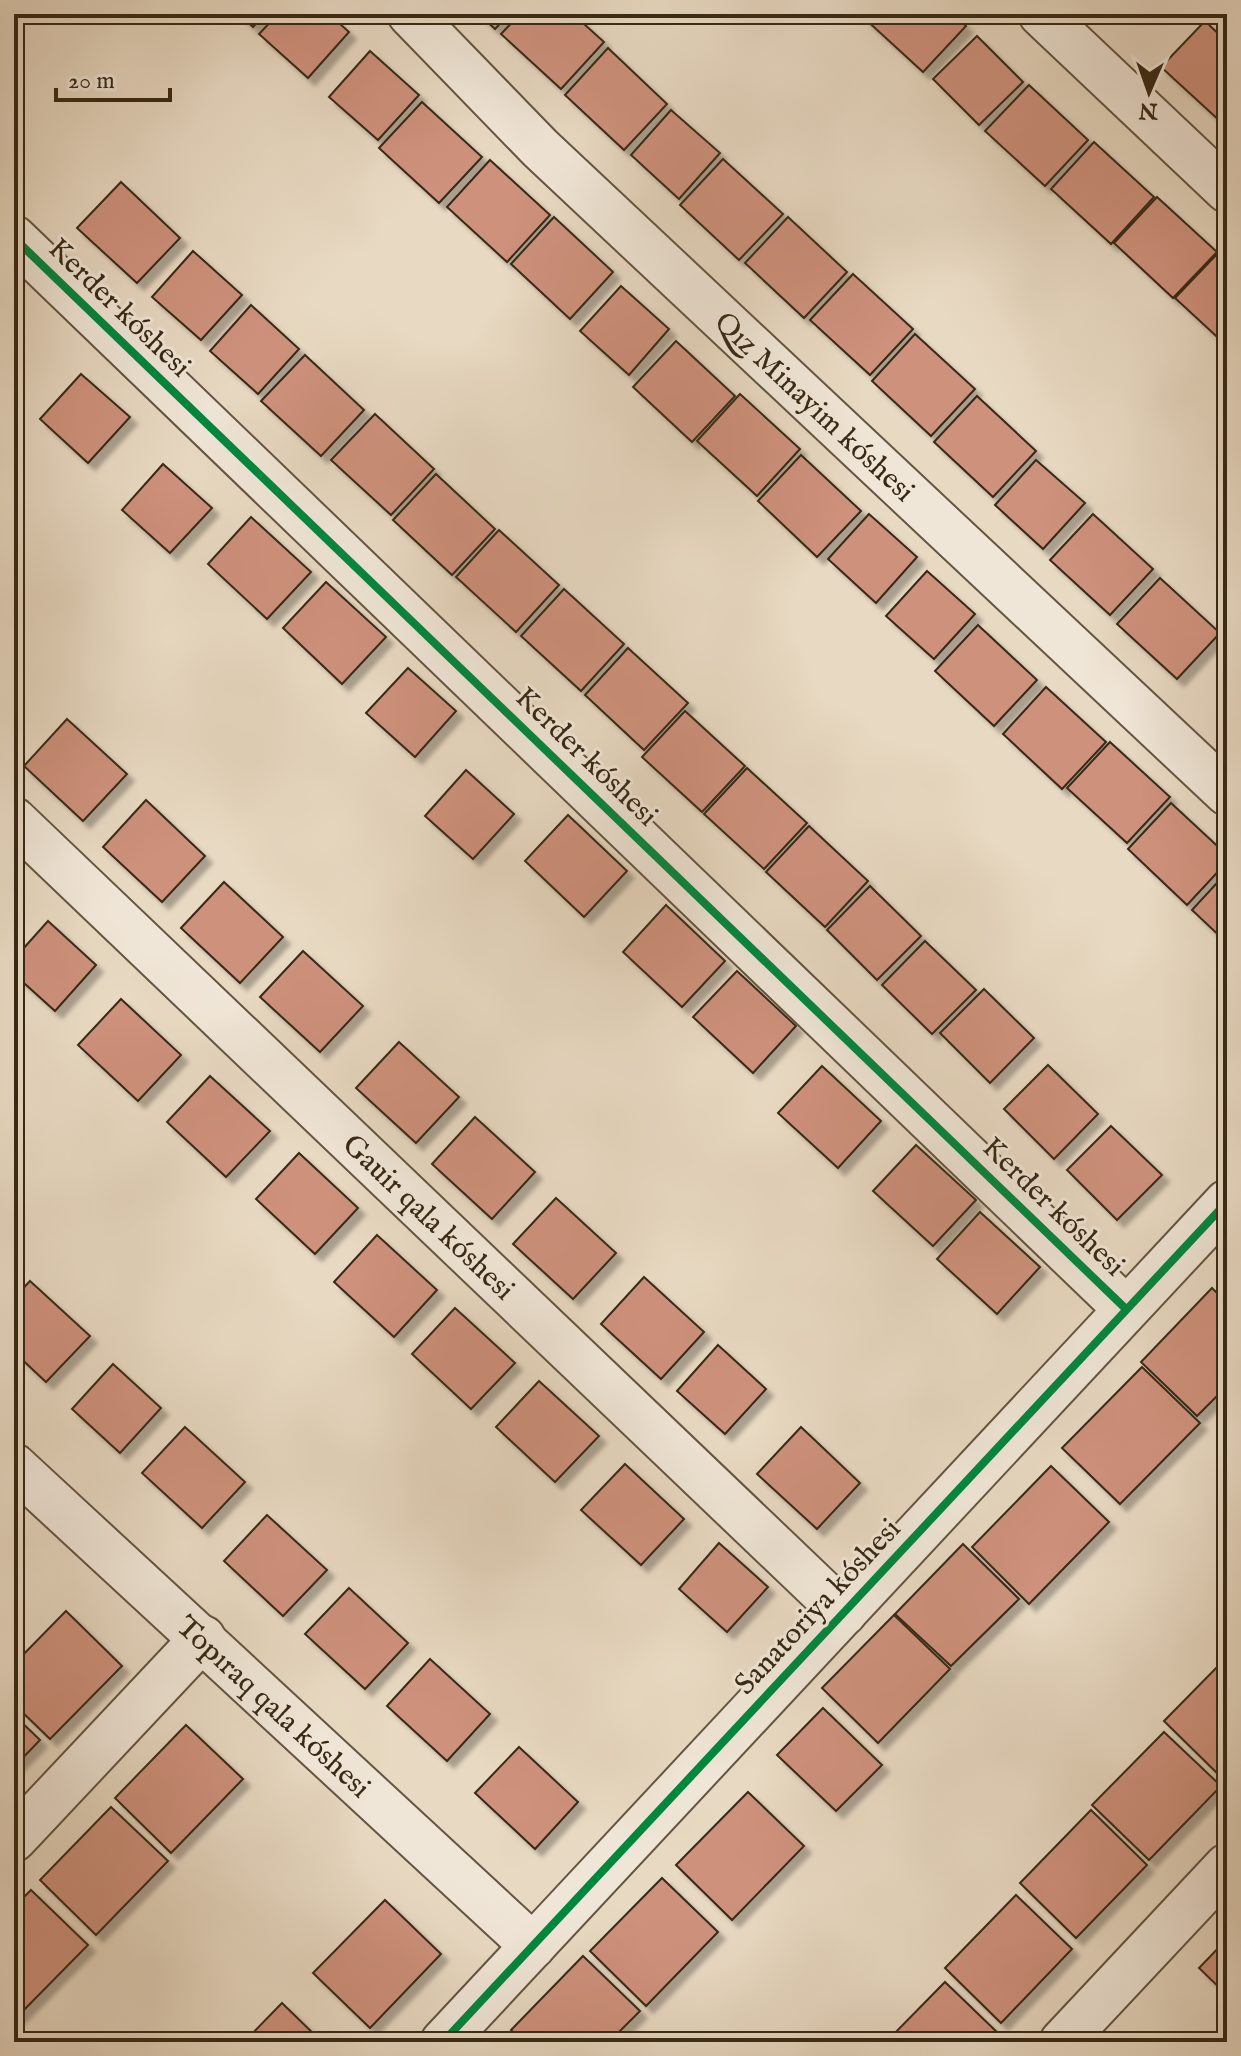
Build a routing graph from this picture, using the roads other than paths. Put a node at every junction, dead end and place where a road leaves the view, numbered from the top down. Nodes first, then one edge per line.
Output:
1 (410, 14) edge
2 (1041, 14) edge
3 (1227, 190) edge
4 (14, 238) edge
5 (1227, 793) edge
6 (14, 820) edge
7 (1227, 1202) edge
8 (1126, 1309) junction
9 (14, 1466) edge
10 (844, 1613) junction
11 (203, 1638) junction
12 (14, 1839) edge
13 (1227, 1866) edge
14 (533, 1946) junction
15 (443, 2042) edge
16 (1062, 2042) edge

1 - 5 street, Qız Minayim kóshesi
2 - 3 street
4 - 8 street, Kerder kóshesi
6 - 10 street, Gauir qala kóshesi
7 - 8 street, Sanatoriya kóshesi
8 - 10 street, Sanatoriya kóshesi
9 - 11 street, Topıraq qala kóshesi
10 - 14 street, Sanatoriya kóshesi
11 - 12 street
11 - 14 street, Topıraq qala kóshesi
13 - 16 street
14 - 15 street, Sanatoriya kóshesi

